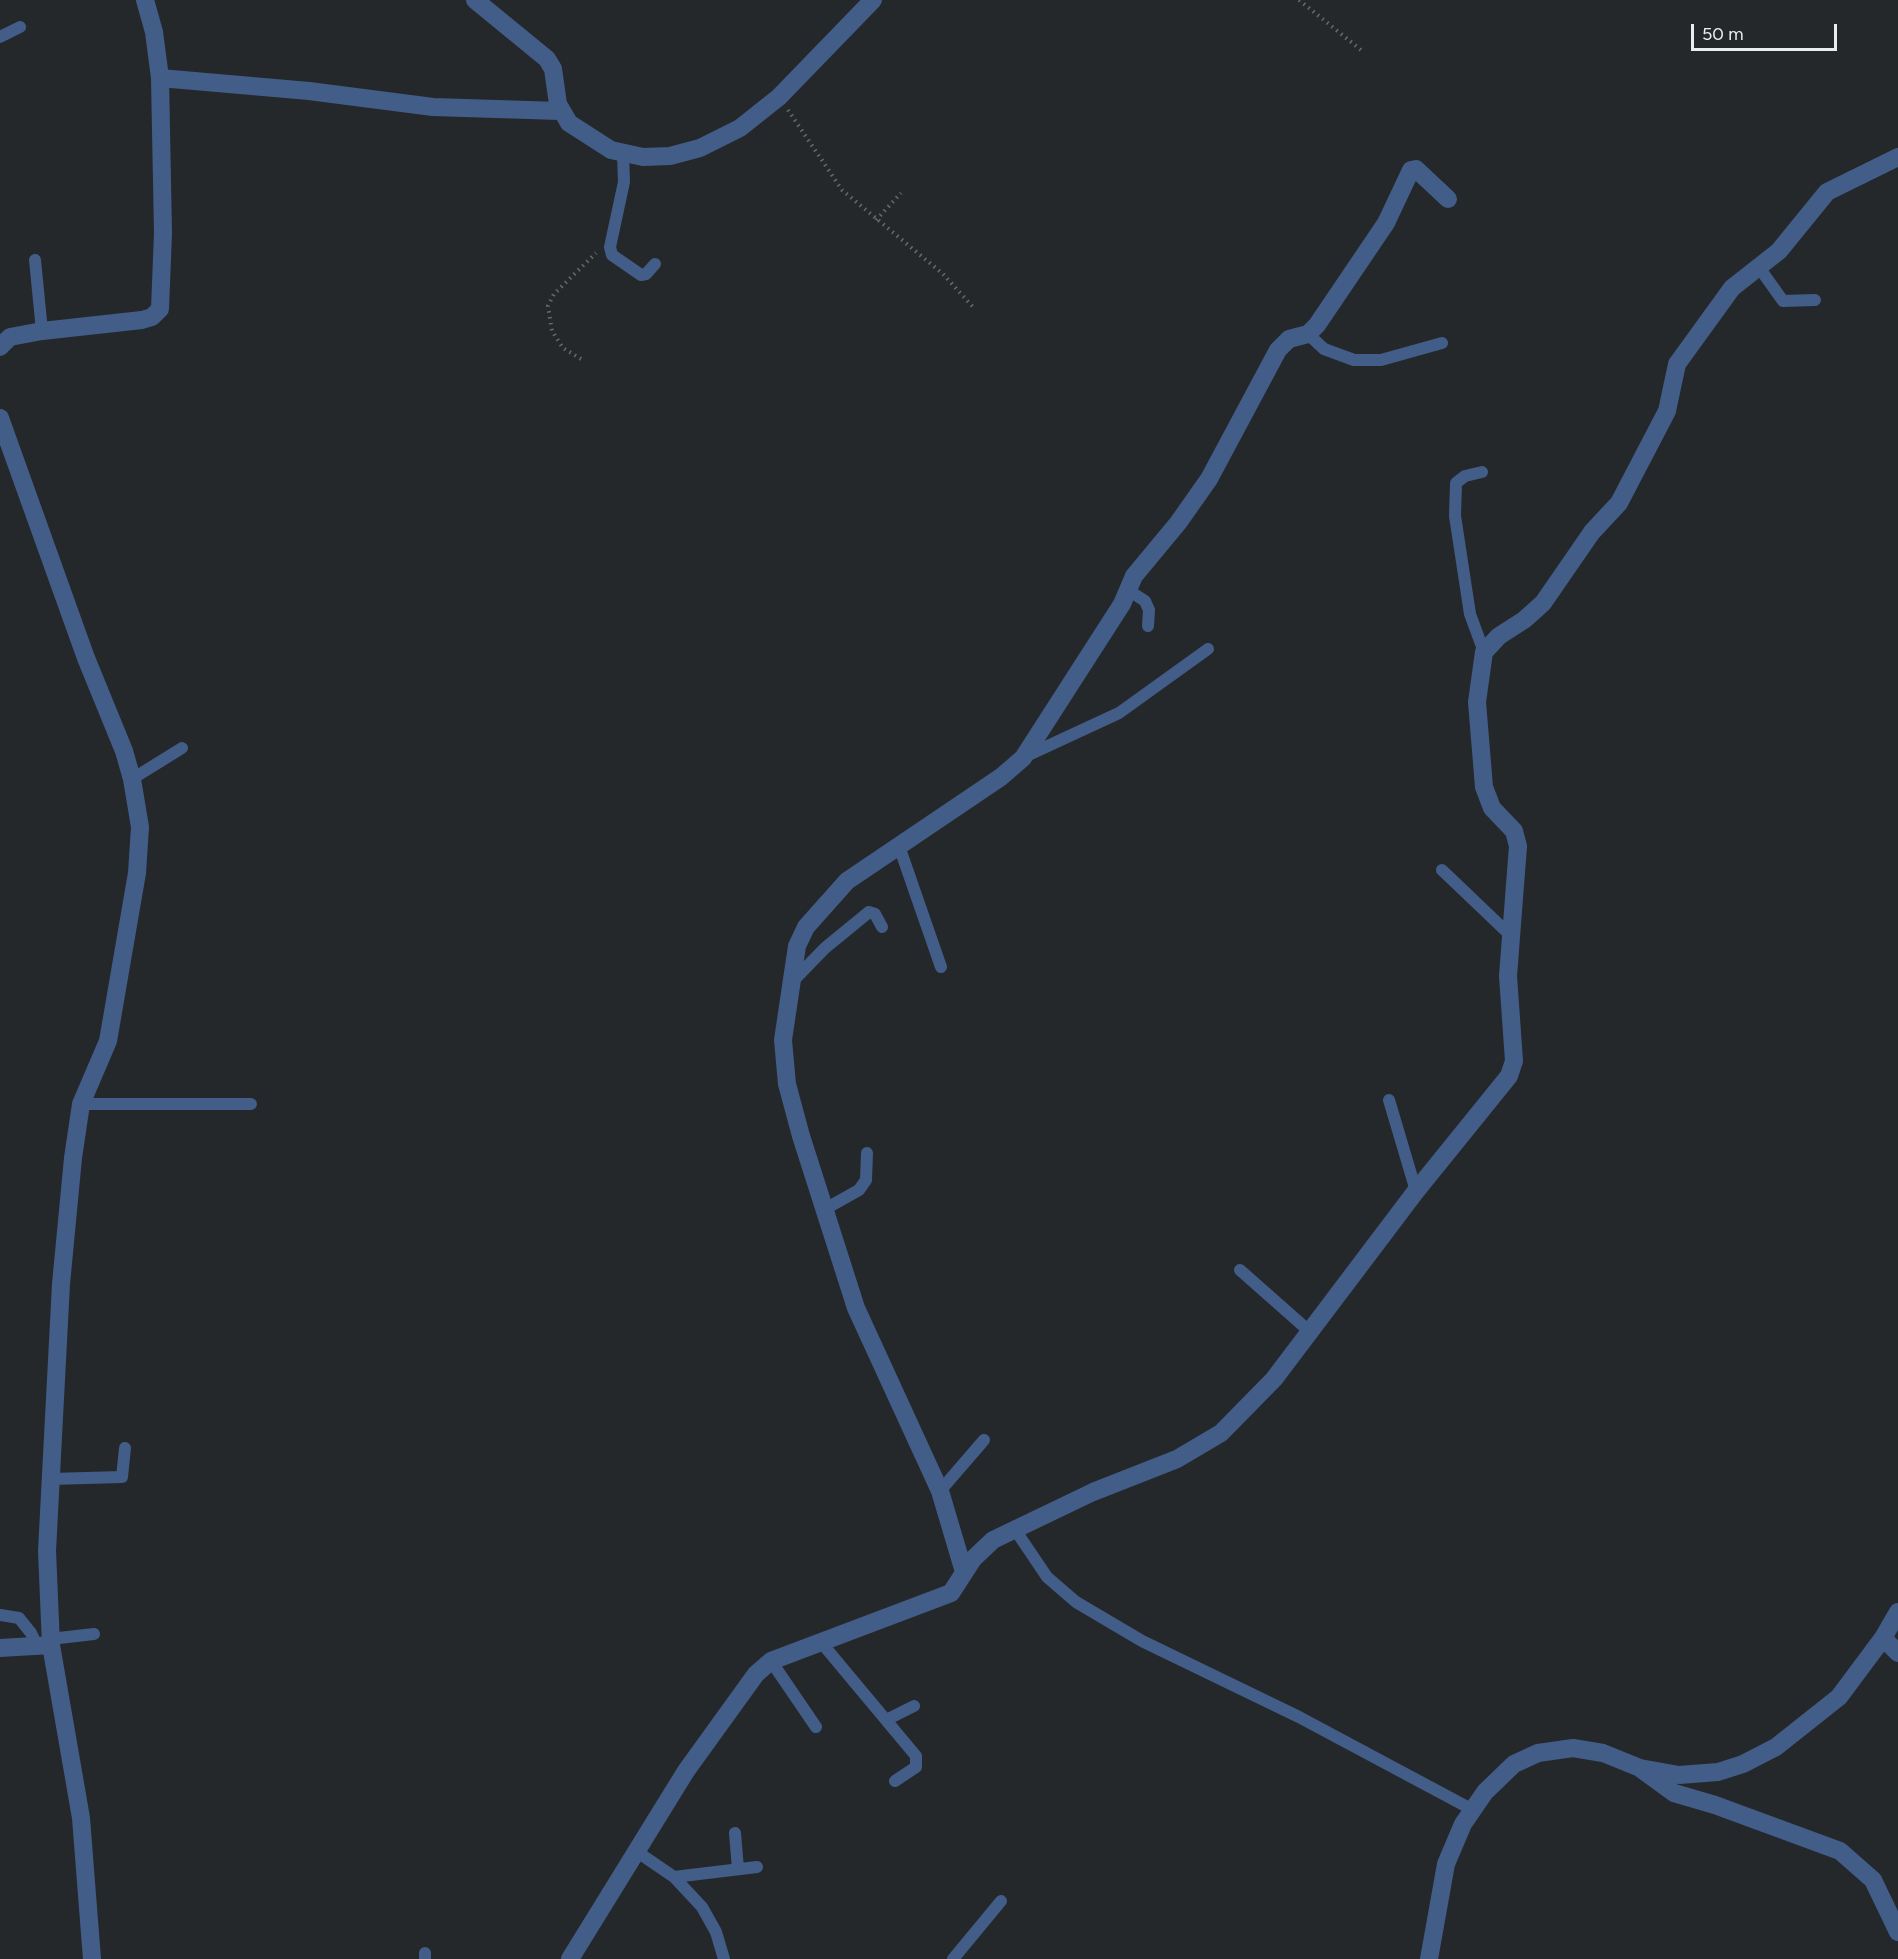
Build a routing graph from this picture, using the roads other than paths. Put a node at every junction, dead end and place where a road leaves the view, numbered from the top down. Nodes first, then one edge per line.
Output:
1 (145, 0) edge
2 (475, 0) edge
3 (873, 0) edge
4 (20, 27) dead end
5 (0, 38) edge
6 (160, 78) junction
7 (561, 111) junction
8 (623, 153) junction
9 (1898, 157) edge
10 (1448, 199) dead end
11 (35, 260) dead end
12 (656, 264) dead end
13 (1758, 266) junction
14 (1815, 300) dead end
15 (42, 331) junction
16 (1308, 334) junction
17 (1442, 343) dead end
18 (0, 347) edge
19 (0, 418) edge
20 (1482, 472) dead end
21 (1128, 590) junction
22 (1148, 626) dead end
23 (1208, 649) dead end
24 (1484, 652) junction
25 (182, 747) dead end
26 (1023, 758) junction
27 (132, 779) junction
28 (899, 846) junction
29 (1442, 870) dead end
30 (882, 927) dead end
31 (1509, 934) junction
32 (941, 967) dead end
33 (791, 982) junction
34 (1389, 1100) dead end
35 (81, 1104) junction
36 (251, 1104) dead end
37 (867, 1153) dead end
38 (1416, 1191) junction
39 (825, 1209) junction
40 (1240, 1270) dead end
41 (1310, 1331) junction
42 (984, 1440) dead end
43 (125, 1448) dead end
44 (50, 1479) junction
45 (940, 1491) junction
46 (1014, 1528) junction
47 (964, 1572) junction
48 (1898, 1612) edge
49 (0, 1615) edge
50 (94, 1634) dead end
51 (1883, 1638) junction
52 (820, 1641) junction
53 (46, 1643) junction
54 (0, 1648) edge
55 (1898, 1653) edge
56 (771, 1661) junction
57 (914, 1706) dead end
58 (886, 1720) junction
59 (816, 1727) dead end
60 (1640, 1768) junction
61 (895, 1781) dead end
62 (1473, 1810) junction
63 (735, 1833) dead end
64 (636, 1851) junction
65 (757, 1867) dead end
66 (738, 1869) junction
67 (674, 1877) junction
68 (1001, 1901) dead end
69 (1898, 1932) edge
70 (92, 1959) edge
71 (570, 1959) edge
72 (724, 1959) edge
73 (953, 1959) edge
74 (1430, 1959) edge

1 - 6 street
2 - 7 street
3 - 8 street
4 - 5 lane
6 - 7 street
6 - 15 street
7 - 8 street
8 - 12 lane
9 - 13 street
10 - 16 street
11 - 15 lane
13 - 14 lane
13 - 24 street
15 - 18 street
16 - 17 lane
16 - 21 street
19 - 27 street
20 - 24 lane
21 - 22 lane
21 - 26 street
23 - 26 lane
24 - 31 street
25 - 27 lane
26 - 28 street
27 - 35 street
28 - 32 lane
28 - 33 street
29 - 31 lane
30 - 33 lane
31 - 38 street
33 - 39 street
34 - 38 lane
35 - 36 lane
35 - 44 street
37 - 39 lane
38 - 41 street
39 - 45 street
40 - 41 lane
41 - 46 street
42 - 45 lane
43 - 44 lane
44 - 53 street
45 - 47 street
46 - 47 street
46 - 62 lane
47 - 52 street
48 - 51 street
49 - 53 lane
50 - 53 lane
51 - 55 street
51 - 60 street
52 - 56 street
52 - 58 lane
53 - 54 street
53 - 70 street
56 - 59 lane
56 - 64 street
57 - 58 lane
58 - 61 lane
60 - 62 street
60 - 69 street
62 - 74 street
63 - 66 lane
64 - 67 lane
64 - 71 street
65 - 66 lane
66 - 67 lane
67 - 72 lane
68 - 73 lane

